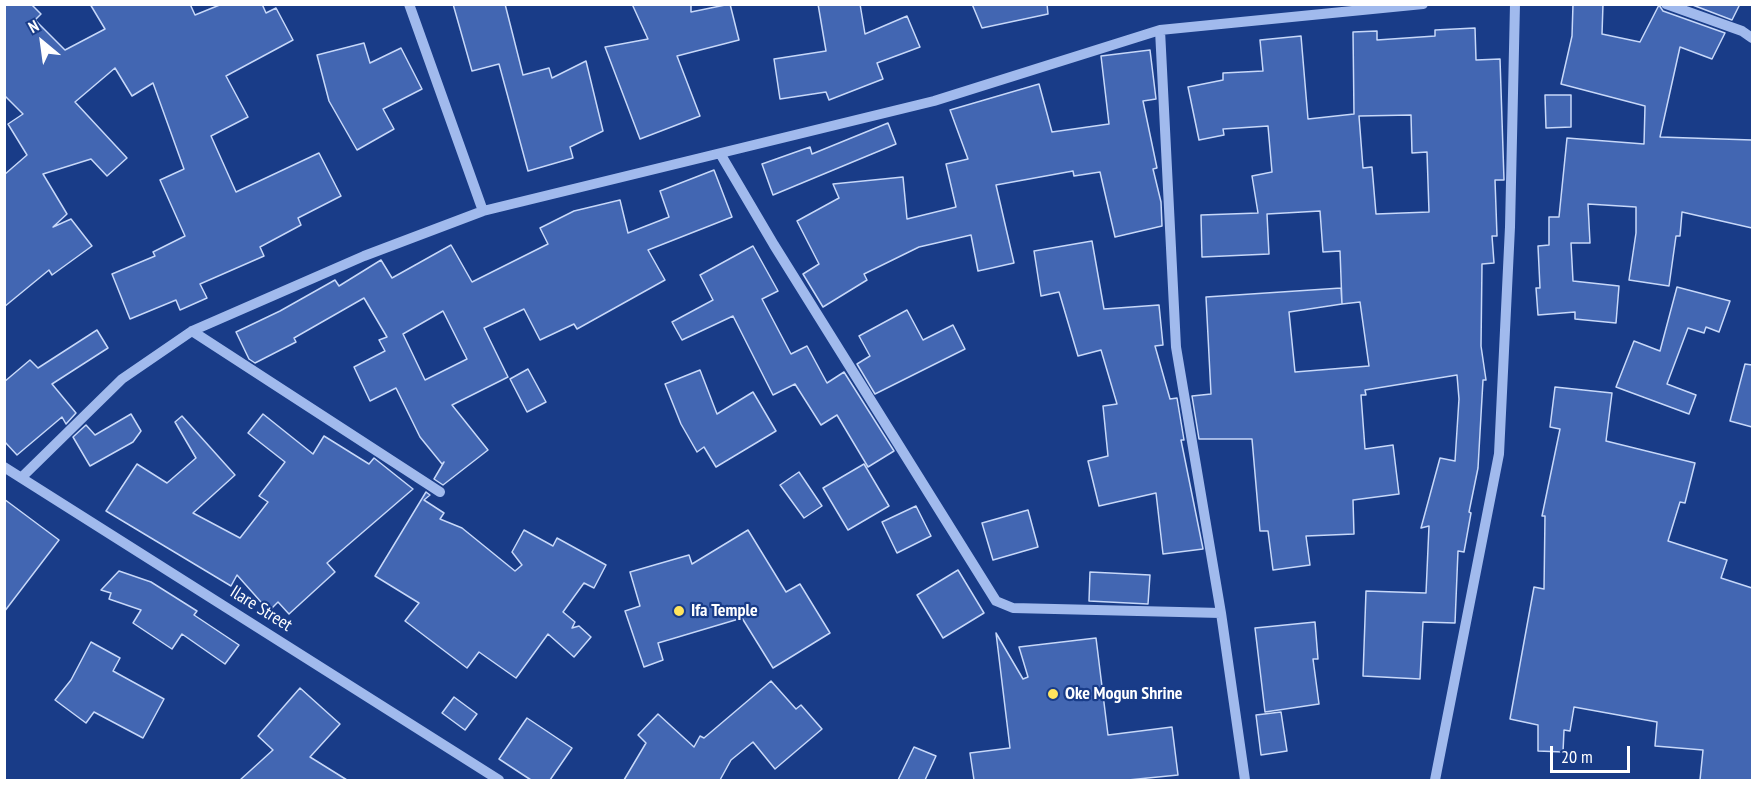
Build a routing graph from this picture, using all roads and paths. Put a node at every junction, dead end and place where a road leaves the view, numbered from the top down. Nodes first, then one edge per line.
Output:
1 (409, 4) edge
2 (1423, 4) edge
3 (1515, 4) edge
4 (1666, 4) edge
5 (1160, 30) junction
6 (1752, 38) edge
7 (721, 155) junction
8 (483, 211) junction
9 (192, 332) junction
10 (4, 467) edge
11 (22, 477) junction
12 (440, 492) dead end
13 (1221, 613) junction
14 (499, 780) edge
15 (1245, 780) edge
16 (1434, 780) edge

1 - 8 street
2 - 5 street
3 - 16 street
4 - 6 street
5 - 7 street
5 - 13 street
7 - 8 street
7 - 13 street
8 - 9 street
9 - 11 street
9 - 12 street
10 - 11 street, Ilare Street
11 - 14 street, Ilare Street
13 - 15 street

